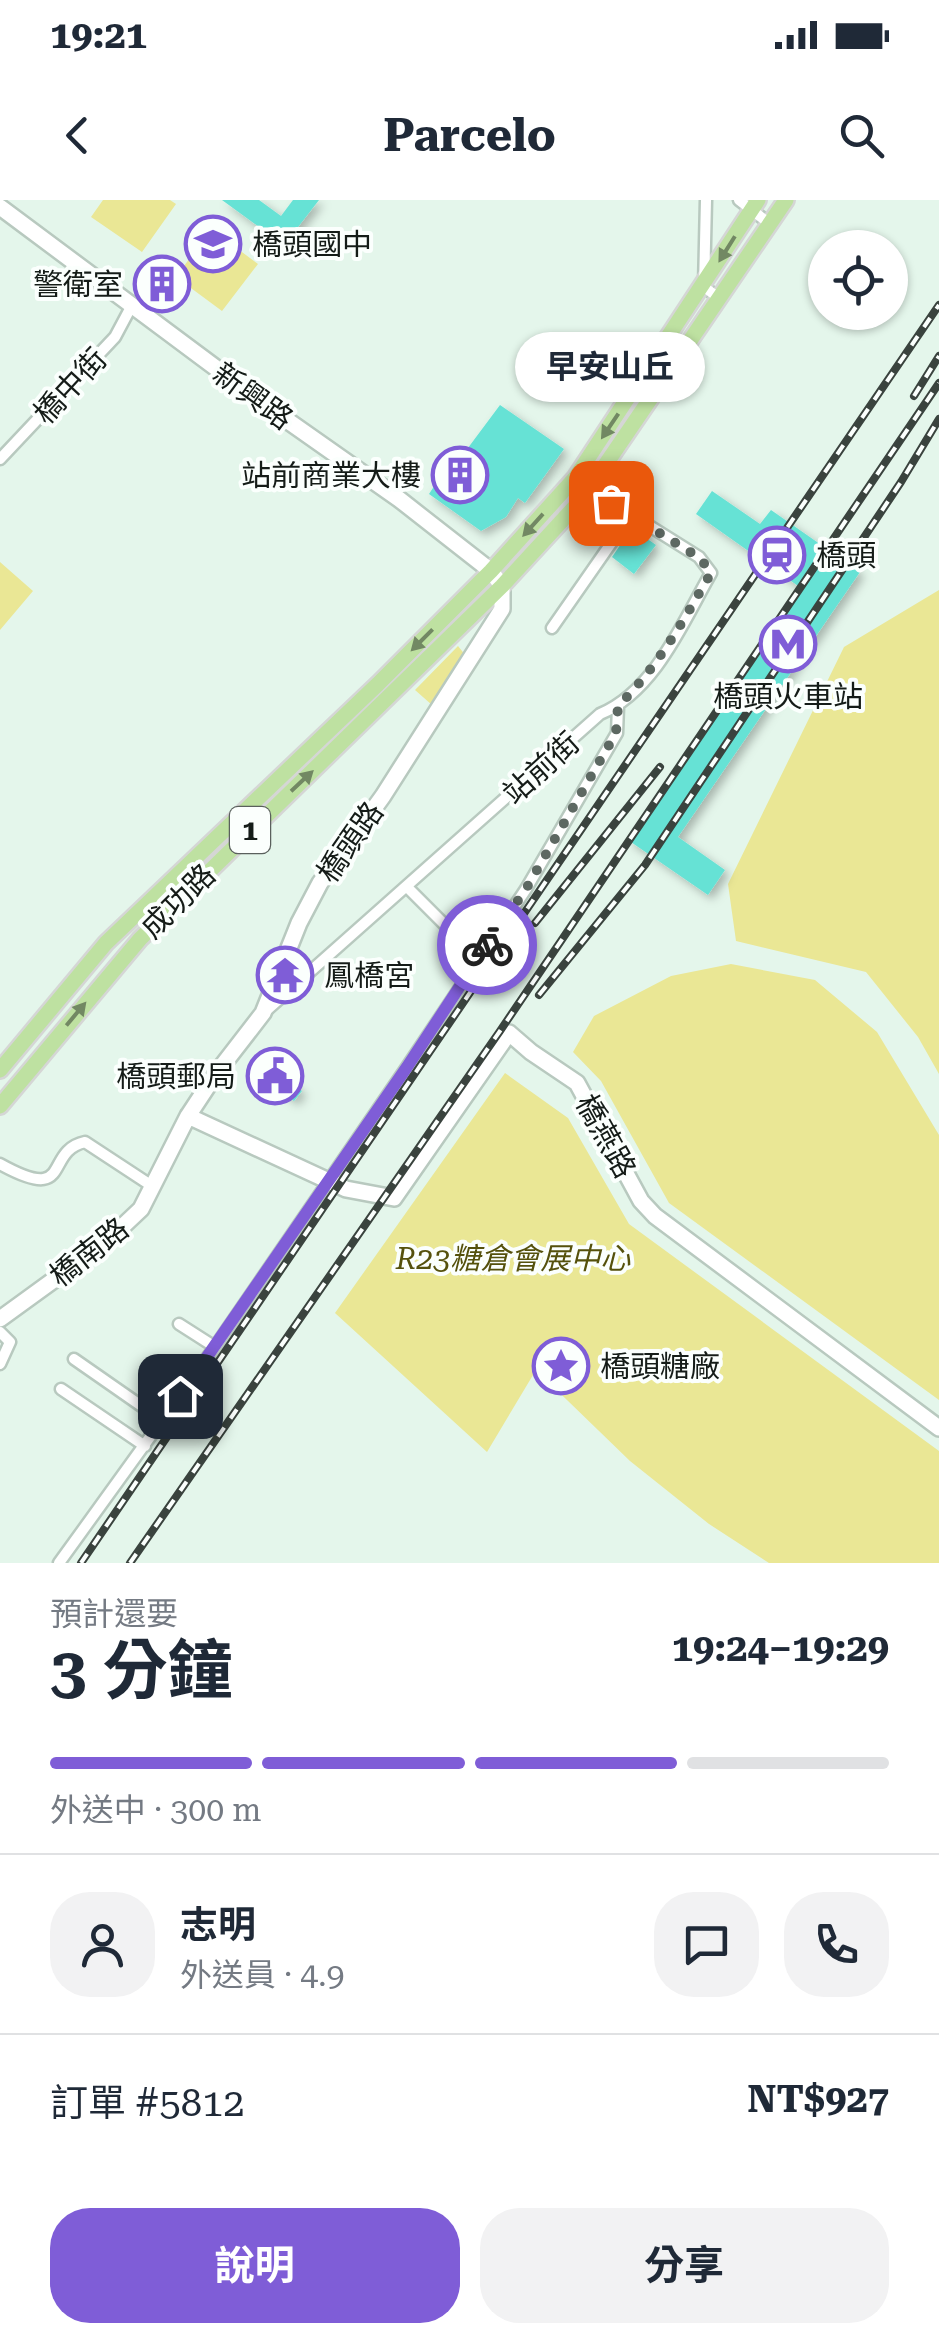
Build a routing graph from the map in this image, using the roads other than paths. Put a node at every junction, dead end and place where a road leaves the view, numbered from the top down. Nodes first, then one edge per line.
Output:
1 (706, 200) edge
2 (786, 200) edge
3 (750, 203) edge
4 (0, 207) edge
5 (770, 224) junction
6 (704, 287) junction
7 (719, 298) junction
8 (132, 307) junction
9 (0, 459) edge
10 (575, 478) junction
11 (590, 490) junction
12 (630, 516) junction
13 (491, 571) junction
14 (502, 586) junction
15 (552, 628) dead end
16 (618, 706) junction
17 (408, 888) junction
18 (478, 958) junction
19 (264, 1013) junction
20 (4, 1078) edge
21 (0, 1106) edge
22 (188, 1116) junction
23 (0, 1164) edge
24 (329, 1180) junction
25 (152, 1186) junction
26 (0, 1319) edge
27 (180, 1324) dead end
28 (0, 1332) edge
29 (215, 1346) junction
30 (74, 1358) dead end
31 (0, 1364) edge
32 (61, 1388) dead end
33 (163, 1421) junction
34 (939, 1428) edge
35 (145, 1446) junction
36 (60, 1563) edge

1 - 6 street
2 - 5 main road, 1
3 - 5 street
3 -> 6 main road, 1
4 - 8 street, 新興路
5 - 7 main road, 1
6 - 7 street
6 -> 10 main road, 1
7 - 11 main road, 1
8 - 9 street, 橋中街
8 - 13 street, 新興路
10 - 11 street, 站前街
10 -> 13 main road, 1
11 - 12 street, 站前街
11 - 14 main road, 1
12 - 15 street
12 - 16 street, 站前街
13 - 14 street
13 -> 20 main road, 成功路 / 1
14 - 19 street, 橋頭路
20 -> 14 main road, 成功路 / 1
16 - 17 street, 站前街
16 - 18 street
17 - 18 street
17 - 19 street, 站前街
18 - 24 street
19 - 22 street, 橋頭路
20 - 21 main road, 成功路 / 1
22 - 24 street, 橋燕路
22 - 25 street, 橋南路
23 - 25 street
24 - 29 street
24 - 34 street, 橋燕路
25 - 26 street, 橋南路
27 - 29 street
28 - 31 street
29 - 33 street
30 - 33 street
32 - 35 street
33 - 35 street
35 - 36 street

